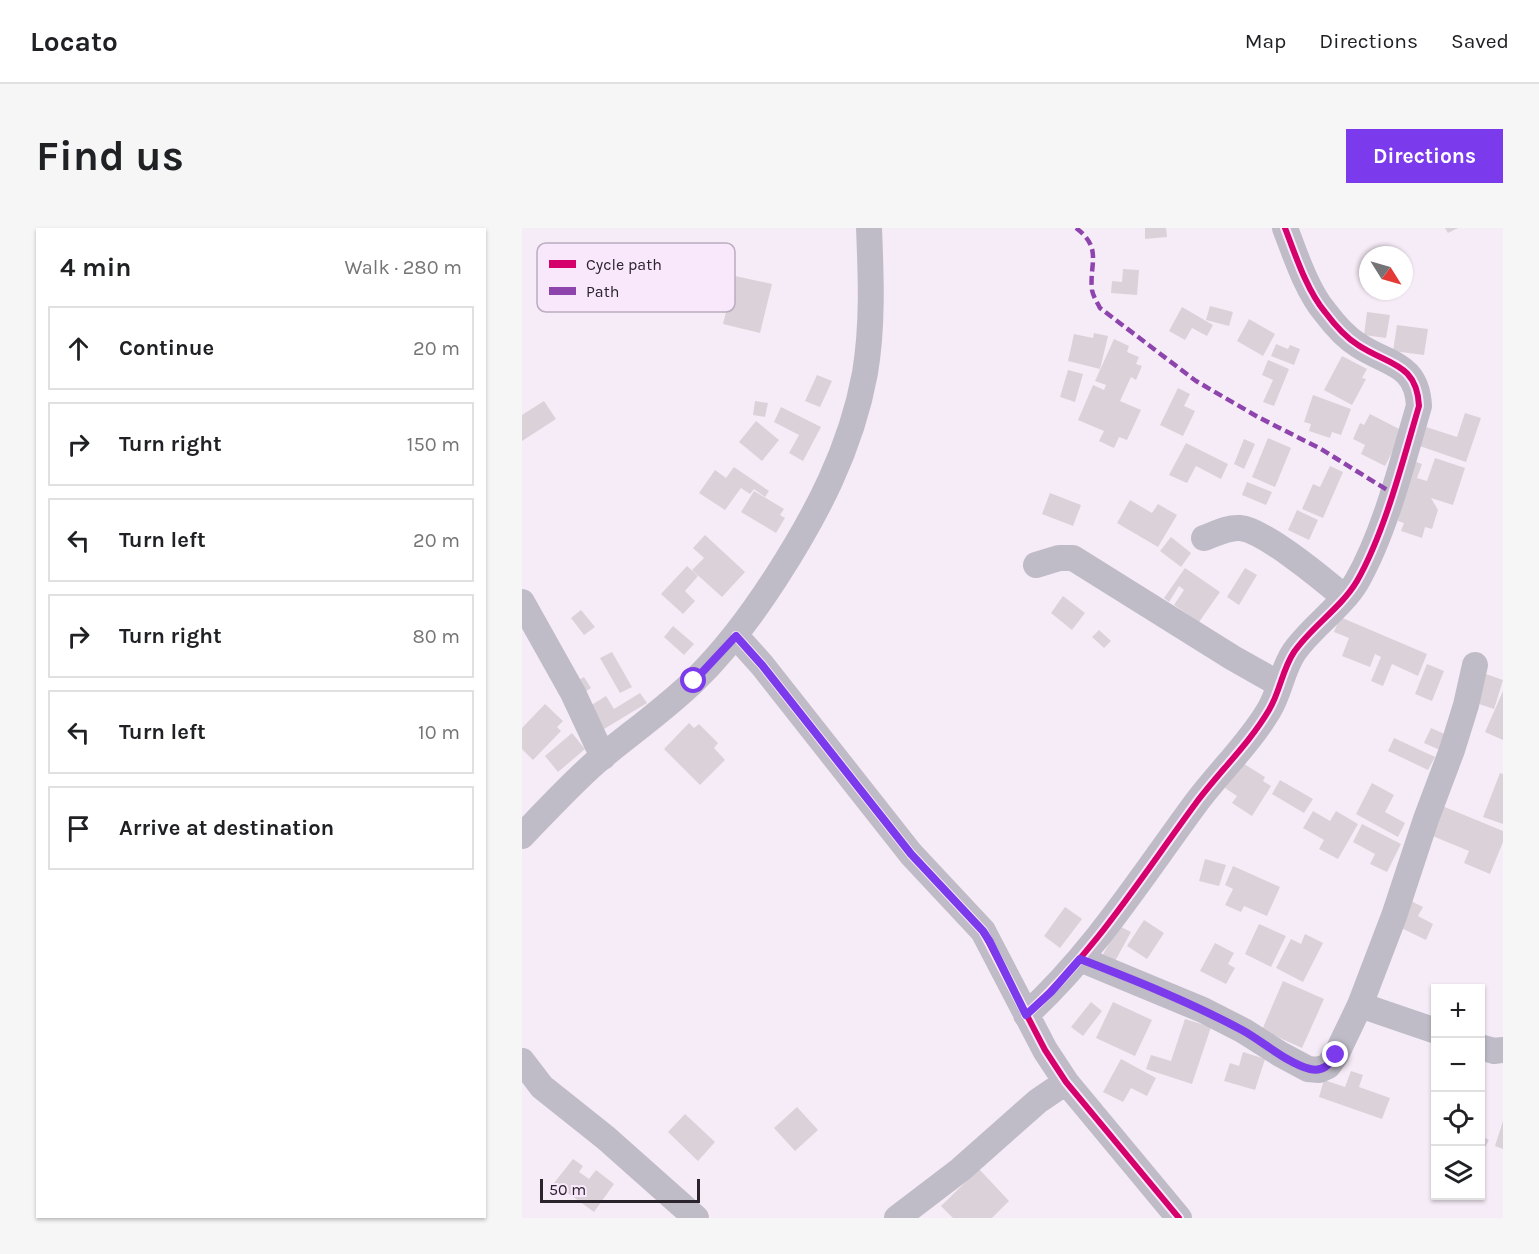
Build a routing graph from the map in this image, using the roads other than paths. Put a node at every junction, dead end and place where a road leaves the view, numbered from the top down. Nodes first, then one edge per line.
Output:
1 (869, 228) edge
2 (1285, 228) edge
3 (1204, 538) dead end
4 (1036, 565) dead end
5 (1344, 597) junction
6 (522, 602) edge
7 (736, 636) junction
8 (1475, 665) dead end
9 (1278, 684) junction
10 (603, 757) junction
11 (522, 836) edge
12 (1080, 959) junction
13 (1360, 1005) junction
14 (1026, 1015) junction
15 (1431, 1029) edge
16 (1485, 1048) edge
17 (1503, 1050) edge
18 (522, 1061) edge
19 (1066, 1082) junction
20 (696, 1218) edge
21 (897, 1218) edge
22 (1179, 1218) edge

1 - 7 street
2 - 5 street
3 - 5 street
4 - 9 street
5 - 9 street
6 - 10 street
7 - 10 street
7 - 14 street
8 - 13 street
9 - 12 street
10 - 11 street
12 - 13 street
12 - 14 street
13 - 15 street
14 - 19 street
16 - 17 street
18 - 20 street
19 - 21 street
19 - 22 street

